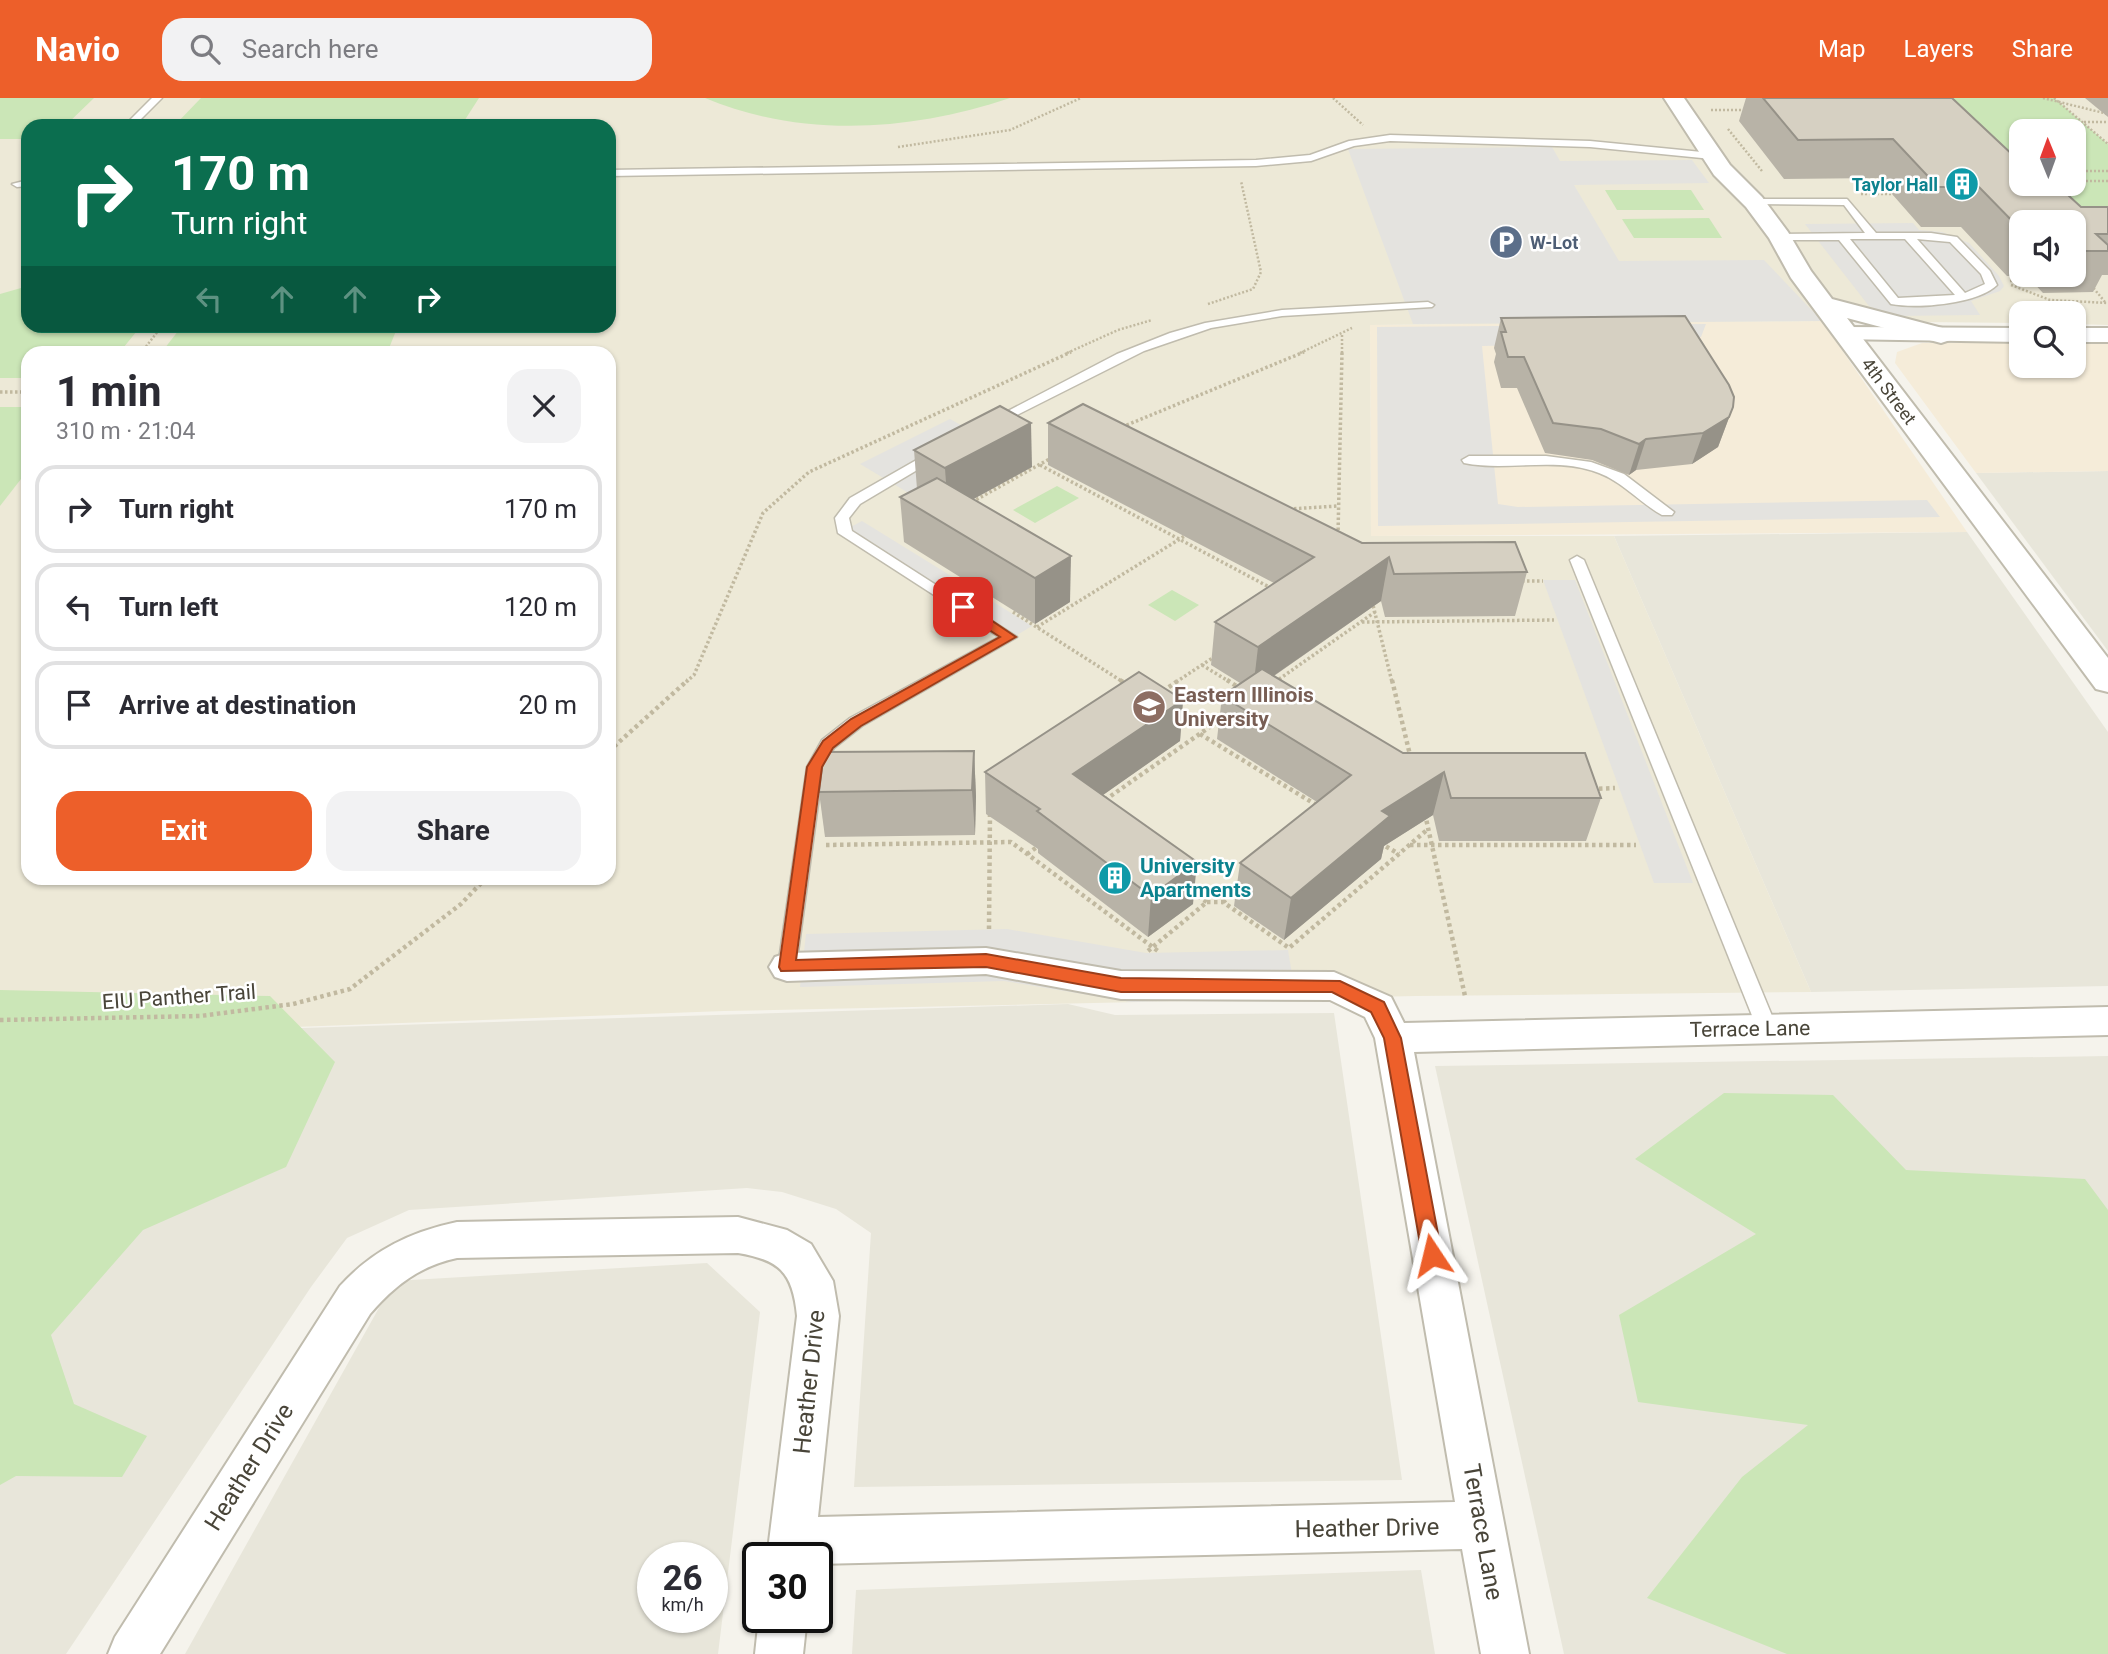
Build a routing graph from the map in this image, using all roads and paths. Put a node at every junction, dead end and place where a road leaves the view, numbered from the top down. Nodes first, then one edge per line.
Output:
1 (157, 98) edge
2 (1081, 98) edge
3 (1333, 98) edge
4 (1674, 98) edge
5 (2043, 98) edge
6 (2054, 98) edge
7 (2058, 102) junction
8 (1705, 110) dead end
9 (1754, 110) dead end
10 (2108, 114) edge
11 (136, 119) edge
12 (2079, 119) edge
13 (2086, 122) edge
14 (2108, 122) edge
15 (2086, 125) edge
16 (1375, 139) junction
17 (2108, 144) edge
18 (902, 147) dead end
19 (1712, 156) junction
20 (2088, 171) joint
21 (2108, 171) edge
22 (616, 173) edge
23 (2086, 181) edge
24 (2099, 181) junction
25 (2108, 181) edge
26 (1754, 202) junction
27 (1842, 236) junction
28 (1873, 236) junction
29 (1908, 236) junction
30 (1780, 237) junction
31 (2090, 284) edge
32 (2018, 287) edge
33 (1962, 296) junction
34 (2107, 303) edge
35 (1823, 304) junction
36 (1428, 305) dead end
37 (1358, 325) dead end
38 (1342, 333) junction
39 (1846, 334) junction
40 (1941, 335) junction
41 (2009, 335) edge
42 (2086, 335) edge
43 (2108, 335) edge
44 (21, 391) edge
45 (0, 392) edge
46 (1122, 426) edge
47 (982, 427) edge
48 (947, 447) edge
49 (1059, 454) edge
50 (1469, 460) dead end
51 (1025, 461) edge
52 (1038, 466) junction
53 (969, 504) edge
54 (1338, 506) junction
55 (1288, 509) edge
56 (1667, 512) dead end
57 (1190, 534) edge
58 (1179, 540) junction
59 (1337, 547) edge
60 (1577, 560) dead end
61 (1514, 581) edge
62 (1543, 581) dead end
63 (1273, 589) edge
64 (1370, 592) edge
65 (1066, 595) edge
66 (1077, 602) junction
67 (1375, 612) junction
68 (1555, 620) dead end
69 (1362, 621) junction
70 (1377, 622) junction
71 (1339, 624) edge
72 (1037, 627) dead end
73 (1349, 630) junction
74 (1223, 651) dead end
75 (1202, 665) junction
76 (2108, 681) edge
77 (1264, 689) edge
78 (1243, 690) edge
79 (1161, 692) edge
80 (1232, 712) edge
81 (1200, 734) junction
82 (1179, 735) edge
83 (1189, 742) junction
84 (1412, 764) edge
85 (1615, 788) dead end
86 (1589, 789) edge
87 (1104, 801) edge
88 (990, 804) edge
89 (1422, 804) edge
90 (1321, 808) edge
91 (1428, 829) junction
92 (1049, 839) edge
93 (1377, 841) edge
94 (990, 843) junction
95 (1409, 845) junction
96 (1431, 845) junction
97 (1636, 845) dead end
98 (804, 846) junction
99 (1027, 854) junction
100 (1399, 854) junction
101 (479, 885) edge
102 (1184, 886) edge
103 (1243, 886) edge
104 (1207, 902) junction
105 (1223, 902) junction
106 (989, 929) dead end
107 (1153, 946) junction
108 (1147, 951) dead end
109 (1158, 951) dead end
110 (787, 967) joint
111 (1465, 996) dead end
112 (0, 1020) edge
113 (2108, 1021) edge
114 (1767, 1028) junction
115 (1393, 1038) junction
116 (1482, 1525) junction
117 (792, 1542) edge
118 (833, 1548) edge
119 (781, 1633) edge
120 (132, 1654) edge
121 (779, 1654) edge
122 (1506, 1654) edge

1 - 11 lane
2 - 18 path
3 - 16 path
4 - 19 street, 4th Street
5 - 7 path
6 - 7 path
7 - 10 path
7 - 12 path
8 - 9 path
13 - 14 path
15 - 17 path
16 - 19 lane
16 - 22 lane
19 - 26 street, 4th Street
20 - 21 path
20 - 24 path
23 - 24 path
24 - 25 path
26 - 28 lane
26 - 30 street, 4th Street
27 - 28 lane
27 - 30 lane
27 - 33 lane
28 - 29 lane
29 - 33 lane
29 - 33 lane
30 - 35 street, 4th Street
31 - 34 path
32 - 34 path
35 - 39 street, 4th Street
35 - 40 street
36 - 47 lane
37 - 38 path
38 - 46 path
38 - 54 path
39 - 40 street
39 - 76 street, 4th Street
40 - 41 street
42 - 43 street
44 - 45 path
48 - 98 lane
49 - 52 path
50 - 56 lane
51 - 52 path
52 - 53 path
52 - 58 path
54 - 55 path
54 - 59 path
57 - 58 path
58 - 63 path
58 - 66 path
60 - 114 lane
61 - 62 path
64 - 67 path
65 - 66 path
66 - 72 path
67 - 69 path
67 - 70 path
68 - 70 path
69 - 70 path
69 - 73 path
70 - 84 path
71 - 73 path
73 - 77 path
74 - 75 path
75 - 78 path
75 - 79 path
80 - 81 path
81 - 83 path
81 - 90 path
82 - 83 path
83 - 87 path
85 - 86 path
88 - 94 path
89 - 91 path
91 - 95 path
91 - 96 path
92 - 99 path
93 - 100 path
94 - 98 path
94 - 99 path
94 - 106 path
95 - 96 path
95 - 100 path
96 - 97 path
96 - 111 path
98 - 110 lane
99 - 107 path
100 - 105 path
101 - 112 path, EIU Panther Trail
102 - 104 path
103 - 105 path
104 - 105 path
104 - 107 path
107 - 108 path
107 - 109 path
110 - 115 street, Terrace Lane
113 - 114 street, Terrace Lane
114 - 115 street, Terrace Lane
115 - 116 street, Terrace Lane
116 - 118 street, Heather Drive
116 - 122 street, Terrace Lane
117 - 120 street, Heather Drive
119 - 121 street

